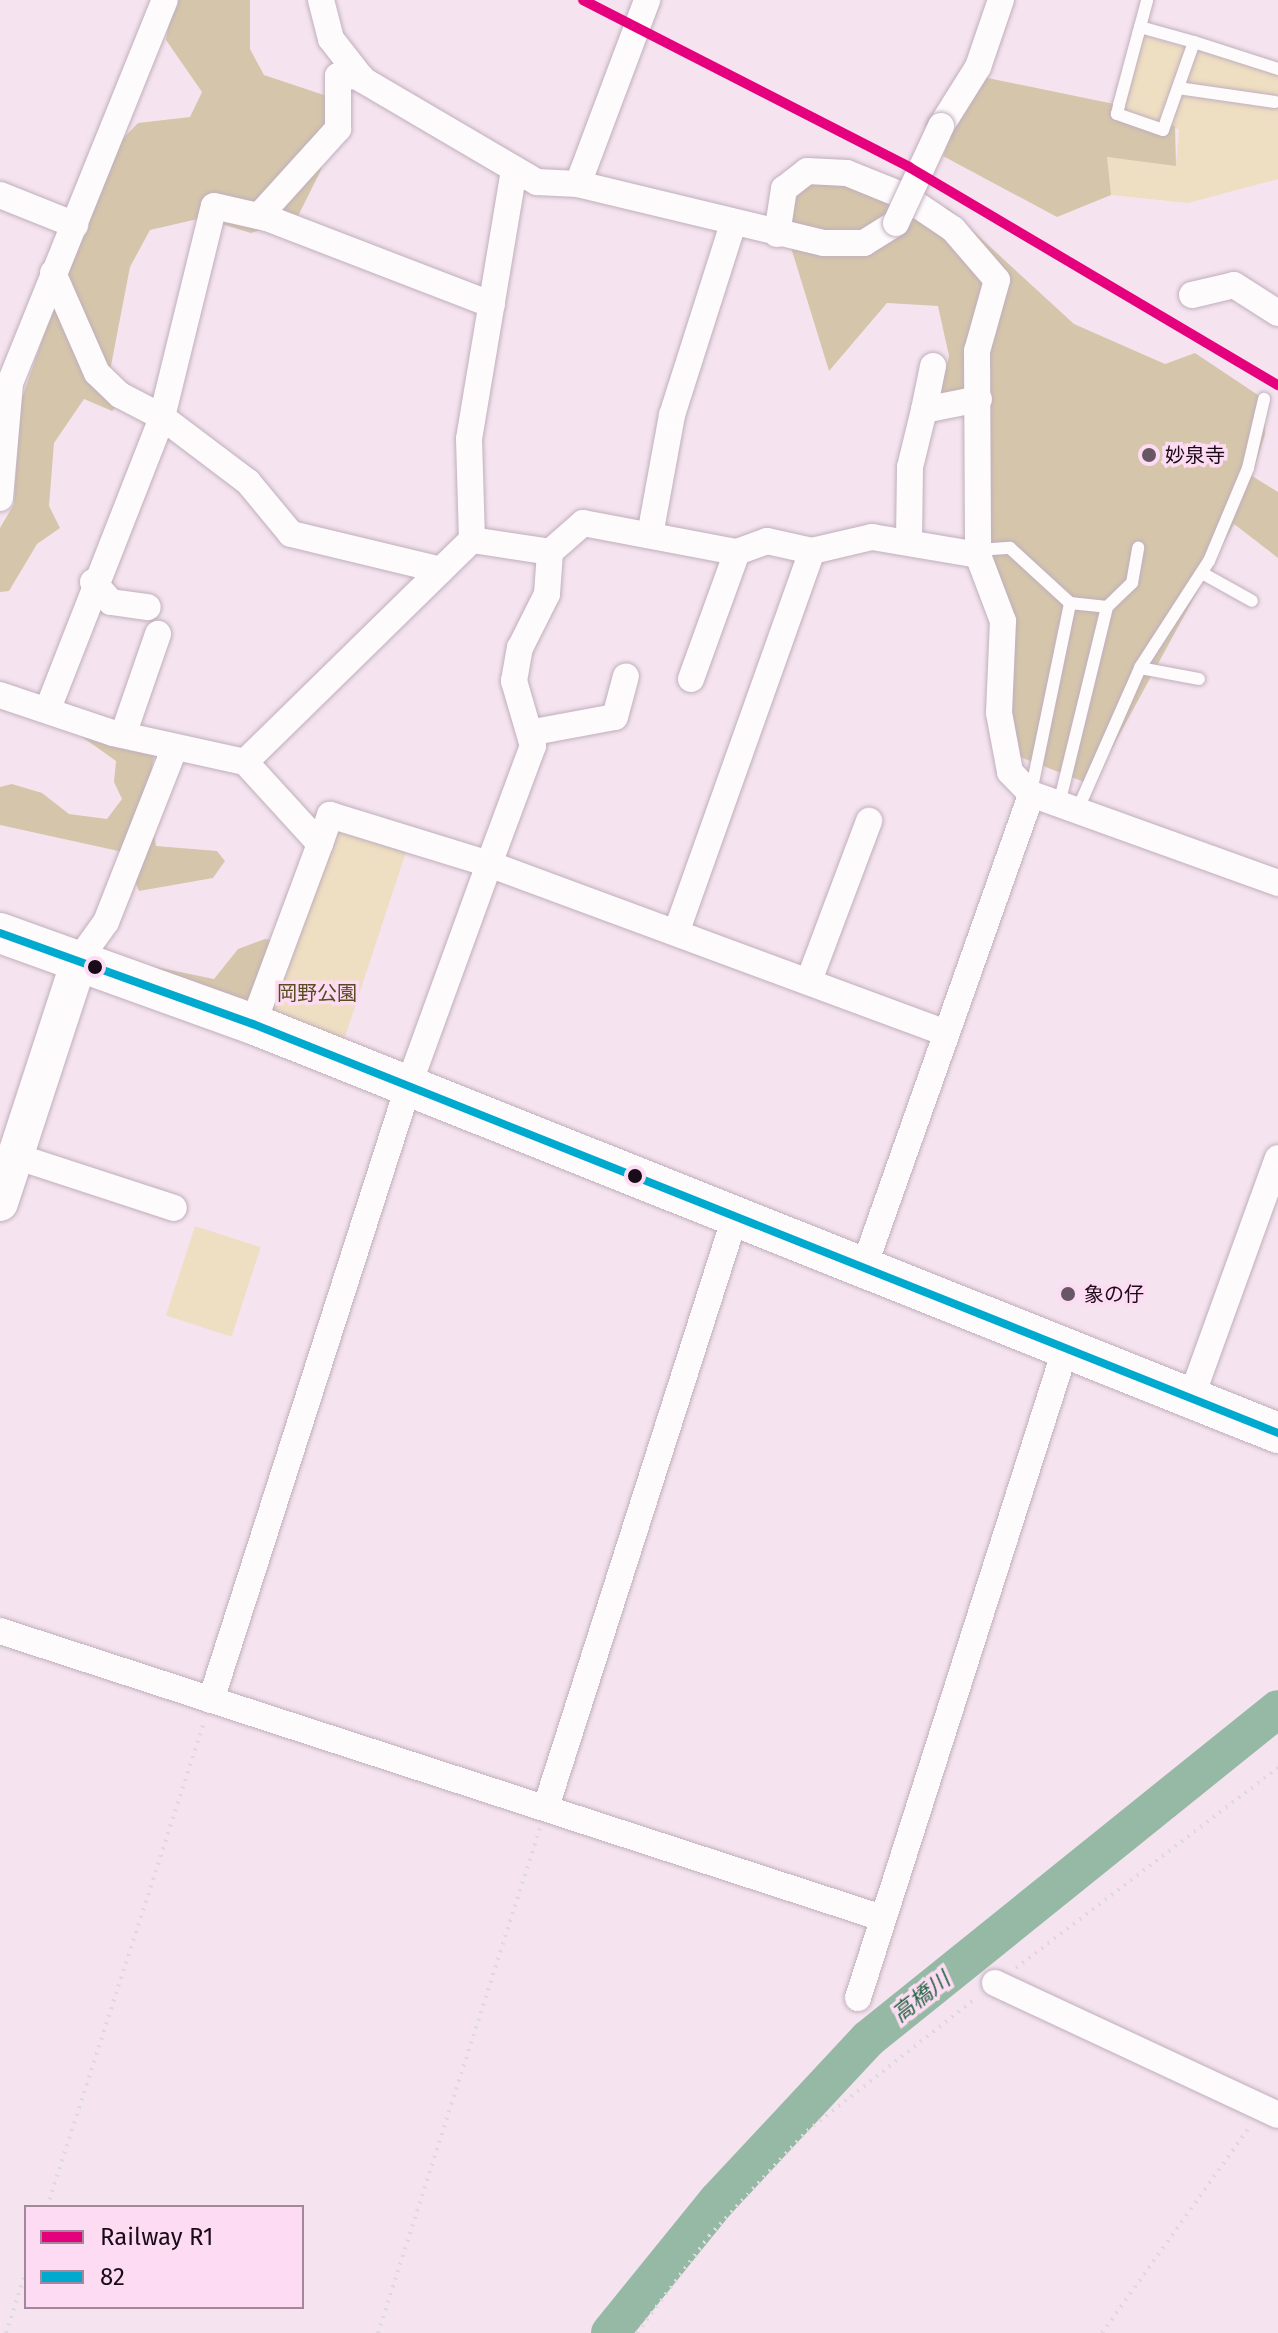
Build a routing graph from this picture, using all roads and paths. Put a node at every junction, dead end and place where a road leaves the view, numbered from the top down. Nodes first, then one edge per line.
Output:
1 (165, 0) edge
2 (321, 0) edge
3 (647, 0) edge
4 (1001, 0) edge
5 (1147, 0) edge
6 (1140, 27) junction
7 (1194, 42) junction
8 (1278, 69) edge
9 (361, 77) junction
10 (1178, 88) junction
11 (1275, 102) dead end
12 (514, 169) junction
13 (578, 184) junction
14 (0, 195) edge
15 (259, 216) junction
16 (733, 224) junction
17 (75, 225) junction
18 (777, 234) junction
19 (53, 273) junction
20 (1192, 295) dead end
21 (492, 305) junction
22 (1278, 313) edge
23 (933, 366) dead end
24 (979, 399) junction
25 (1264, 399) dead end
26 (924, 410) junction
27 (162, 417) junction
28 (0, 498) edge
29 (704, 527) dead end
30 (651, 532) junction
31 (472, 540) junction
32 (909, 540) junction
33 (1138, 548) dead end
34 (812, 551) junction
35 (550, 552) junction
36 (737, 552) junction
37 (978, 553) junction
38 (441, 570) junction
39 (1202, 573) junction
40 (93, 582) junction
41 (1252, 601) dead end
42 (1070, 603) junction
43 (148, 607) dead end
44 (1107, 607) junction
45 (158, 634) dead end
46 (1140, 668) junction
47 (626, 676) dead end
48 (691, 679) dead end
49 (1199, 679) dead end
50 (0, 695) edge
51 (49, 706) junction
52 (534, 732) junction
53 (123, 735) junction
54 (174, 749) junction
55 (245, 762) junction
56 (1031, 794) junction
57 (1068, 808) junction
58 (869, 821) dead end
59 (320, 844) junction
60 (489, 864) junction
61 (1278, 883) edge
62 (677, 931) junction
63 (0, 933) edge
64 (80, 958) junction
65 (810, 978) junction
66 (253, 1024) junction
67 (944, 1032) junction
68 (408, 1087) junction
69 (15, 1156) junction
70 (1278, 1158) edge
71 (0, 1203) edge
72 (174, 1208) dead end
73 (735, 1217) junction
74 (865, 1264) junction
75 (1067, 1344) junction
76 (1191, 1398) junction
77 (1278, 1433) edge
78 (0, 1631) edge
79 (211, 1700) junction
80 (1278, 1768) edge
81 (546, 1807) junction
82 (882, 1918) junction
83 (995, 1983) junction
84 (858, 1998) dead end
85 (1271, 2112) edge
86 (48, 2205) edge
87 (24, 2277) edge
88 (6, 2333) edge
89 (378, 2333) edge
90 (637, 2333) edge
91 (1102, 2333) edge

1 - 17 street
2 - 9 street
3 - 13 street
4 - 18 street, bridge
5 - 6 lane
6 - 7 lane
6 - 10 lane
7 - 8 lane
7 - 10 lane
9 - 12 street
9 - 15 street
10 - 11 lane
12 - 13 street
12 - 21 street
13 - 16 street
14 - 17 street
15 - 21 street
15 - 27 street
16 - 18 street
16 - 30 street
17 - 19 street
18 - 24 street
19 - 27 street
19 - 28 street
20 - 22 street
21 - 31 street
23 - 26 street
24 - 26 street
24 - 37 street
25 - 39 lane
26 - 32 street
27 - 38 street
27 - 40 street
29 - 30 street
30 - 35 street
30 - 36 street
31 - 35 street
31 - 38 street
32 - 34 street
32 - 37 street
33 - 44 lane
34 - 36 street
34 - 62 street
35 - 52 street
36 - 48 street
37 - 42 lane
37 - 56 street
38 - 55 street
39 - 41 lane
39 - 46 lane
40 - 43 street
40 - 51 street
42 - 44 lane
42 - 56 lane
44 - 57 lane
45 - 53 street
46 - 49 lane
46 - 57 lane
47 - 52 street
50 - 51 street
51 - 53 street
52 - 60 street
53 - 54 street
54 - 55 street
54 - 64 street
55 - 59 street
56 - 57 street
56 - 67 street
57 - 61 street
58 - 65 street
59 - 60 street
59 - 66 street
60 - 62 street
60 - 68 street
62 - 65 street
63 - 64 main road
64 - 66 main road
64 - 69 street
65 - 67 street
66 - 68 main road
67 - 74 street
68 - 73 main road
68 - 79 street
69 - 71 street
69 - 72 street
70 - 76 street
73 - 74 main road
73 - 81 street
74 - 75 main road
75 - 76 main road
75 - 82 street
76 - 77 main road
78 - 79 street
79 - 81 street
79 - 86 path
80 - 83 path
81 - 82 street
81 - 89 path
82 - 84 street
83 - 85 street
83 - 90 path
85 - 91 path
87 - 88 path

